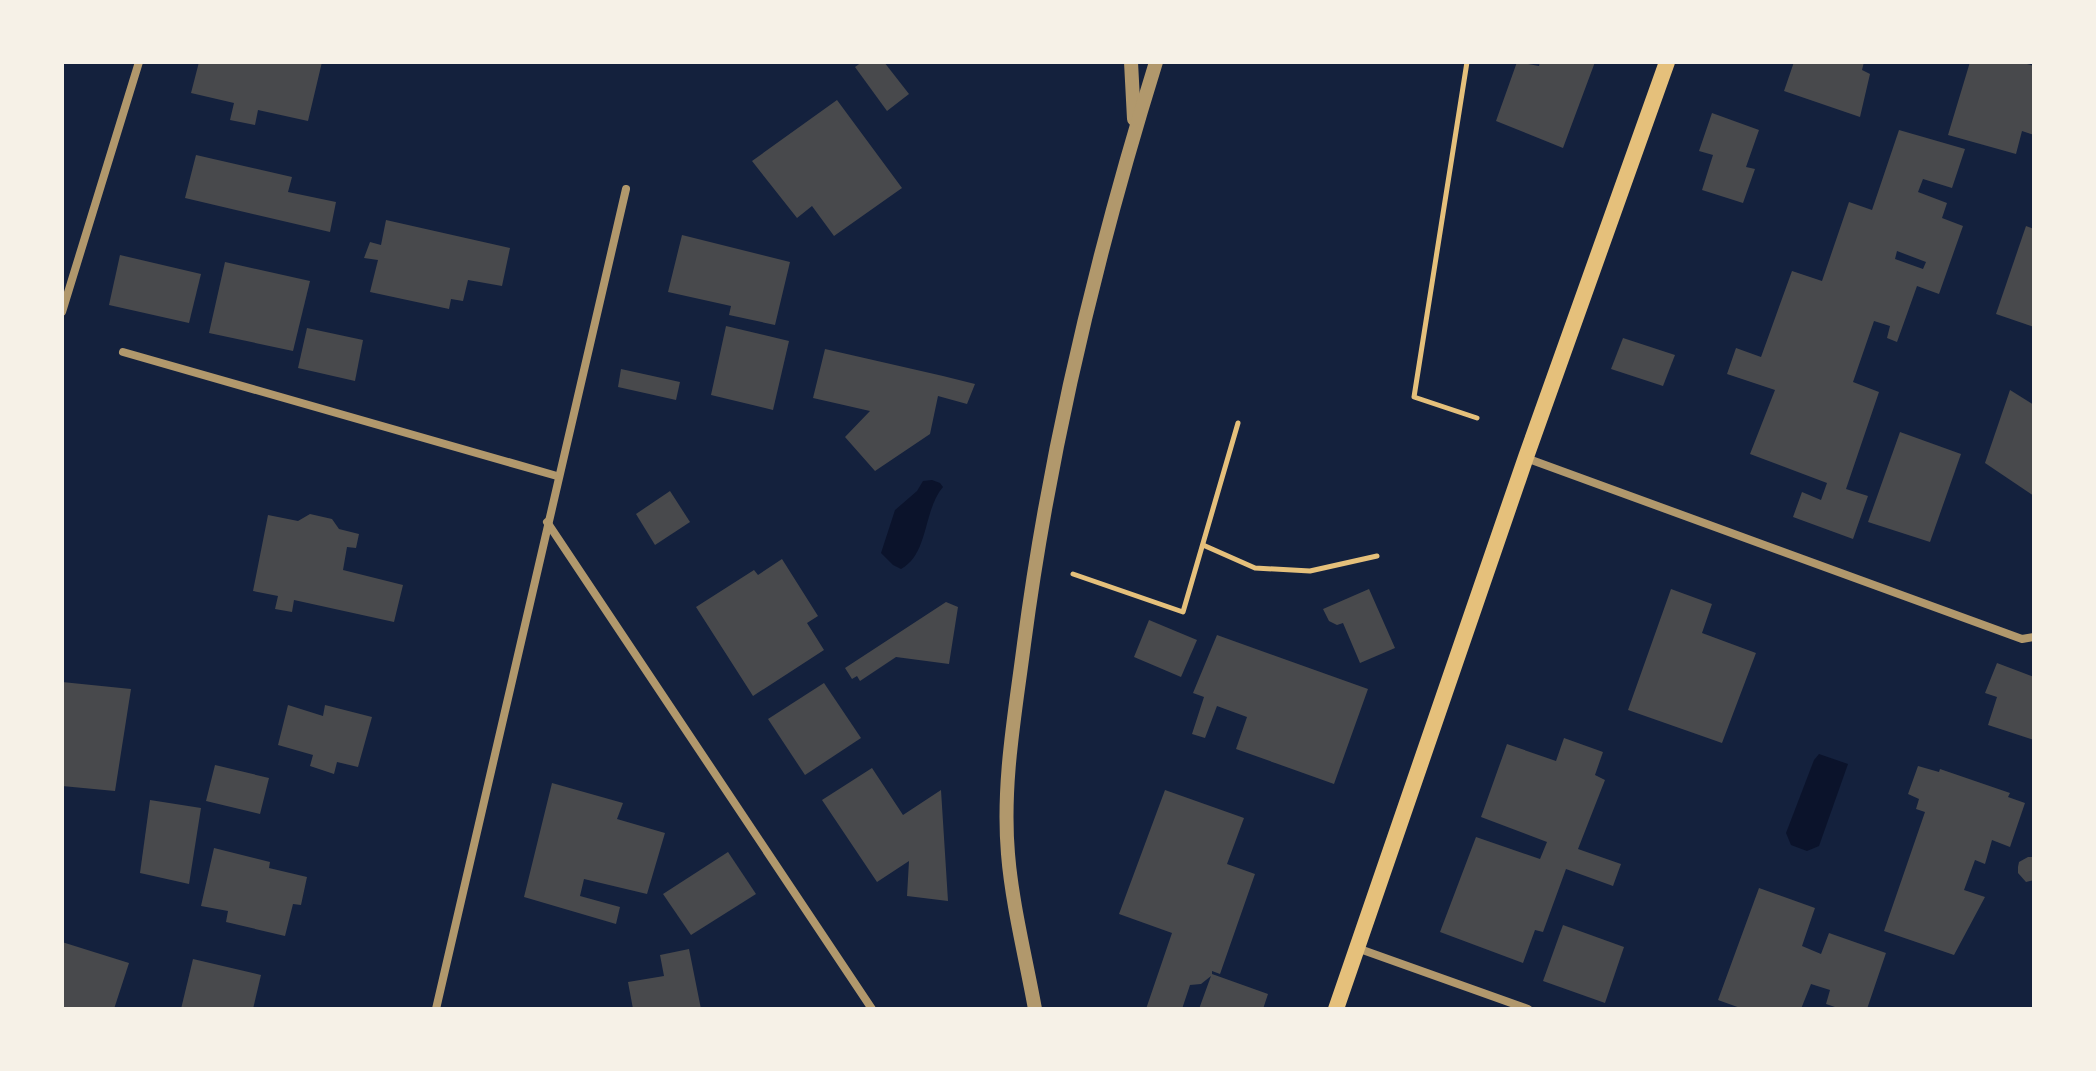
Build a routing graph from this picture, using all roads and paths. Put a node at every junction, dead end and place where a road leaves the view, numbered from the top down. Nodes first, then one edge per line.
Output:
1 (139, 62) edge
2 (1131, 62) edge
3 (1156, 62) edge
4 (1467, 62) edge
5 (1667, 62) edge
6 (1135, 132) junction
7 (626, 189) dead end
8 (62, 312) edge
9 (123, 352) dead end
10 (1477, 418) dead end
11 (1238, 423) dead end
12 (1526, 457) junction
13 (557, 476) junction
14 (547, 522) junction
15 (1203, 545) junction
16 (1377, 556) dead end
17 (1035, 561) junction
18 (2034, 637) edge
19 (1356, 947) junction
20 (436, 1009) edge
21 (872, 1009) edge
22 (1035, 1009) edge
23 (1336, 1009) edge
24 (1528, 1009) edge

1 - 8 street
2 - 6 street
3 - 6 street
4 - 10 path
5 - 12 main road
6 - 17 street
7 - 13 street
9 - 13 street
11 - 15 path
12 - 18 street
12 - 19 main road
13 - 14 street
14 - 20 street
14 - 21 street
15 - 16 path
15 - 17 path
17 - 22 street
19 - 23 main road
19 - 24 street

